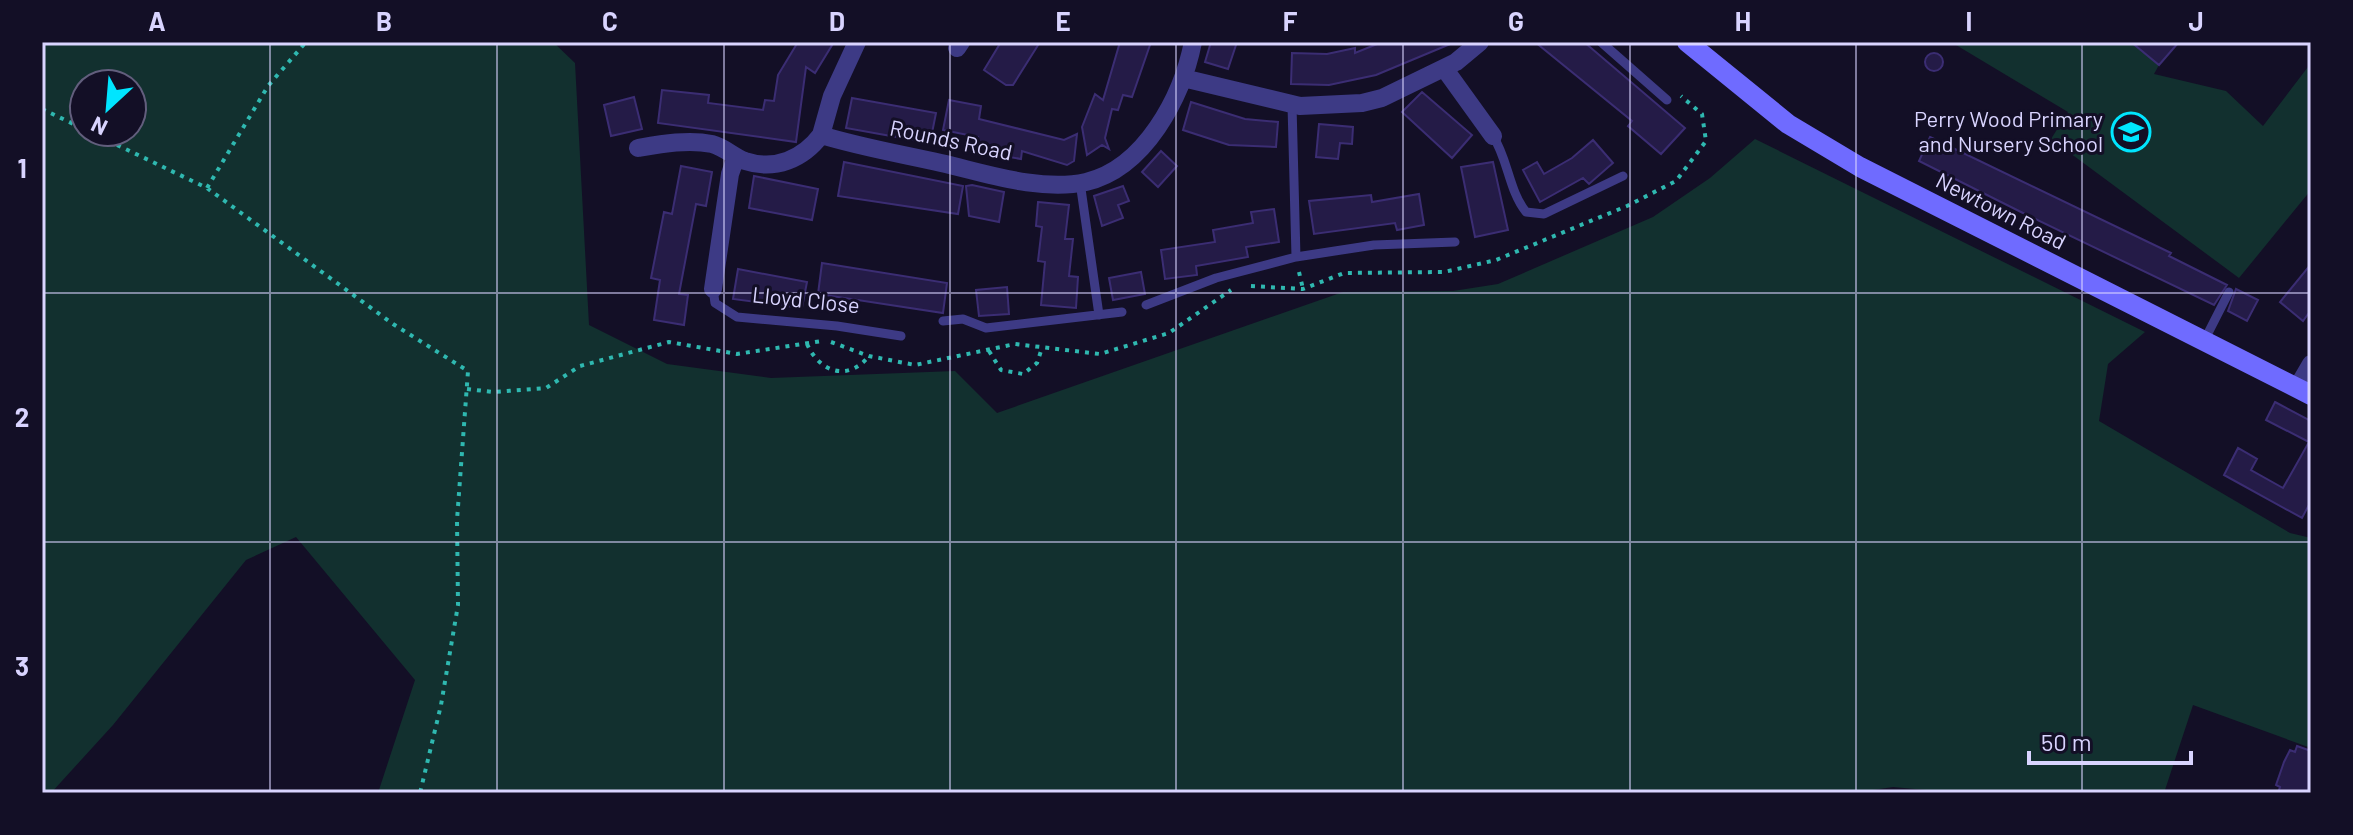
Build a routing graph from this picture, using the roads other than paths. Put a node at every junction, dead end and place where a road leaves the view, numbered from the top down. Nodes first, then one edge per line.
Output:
1 (857, 42) edge
2 (1193, 42) edge
3 (1480, 42) edge
4 (1601, 42) edge
5 (1687, 42) edge
6 (1444, 68) junction
7 (1183, 78) junction
8 (1667, 100) dead end
9 (1292, 105) junction
10 (821, 135) junction
11 (1493, 136) joint
12 (638, 148) dead end
13 (736, 157) junction
14 (1623, 176) dead end
15 (1080, 182) junction
16 (1455, 242) dead end
17 (1296, 257) junction
18 (713, 289) joint
19 (2229, 292) dead end
20 (1146, 305) dead end
21 (1122, 312) dead end
22 (1099, 315) junction
23 (943, 321) dead end
24 (901, 336) dead end
25 (2204, 341) junction
26 (2311, 364) edge
27 (2304, 391) edge

1 - 10 street
2 - 7 street, Rounds Road
3 - 6 street
4 - 8 lane
5 - 25 main road, Newtown Road
6 - 9 street
6 - 11 street
7 - 9 street
7 - 15 street, Rounds Road
9 - 17 lane
10 - 13 street
10 - 15 street, Rounds Road
11 - 14 lane
12 - 13 street
13 - 18 street, Lloyd Close
15 - 22 lane
16 - 17 lane
17 - 20 lane
18 - 24 lane, Lloyd Close
19 - 25 lane
21 - 22 lane
22 - 23 lane
25 - 27 main road, Newtown Road
26 - 27 street

